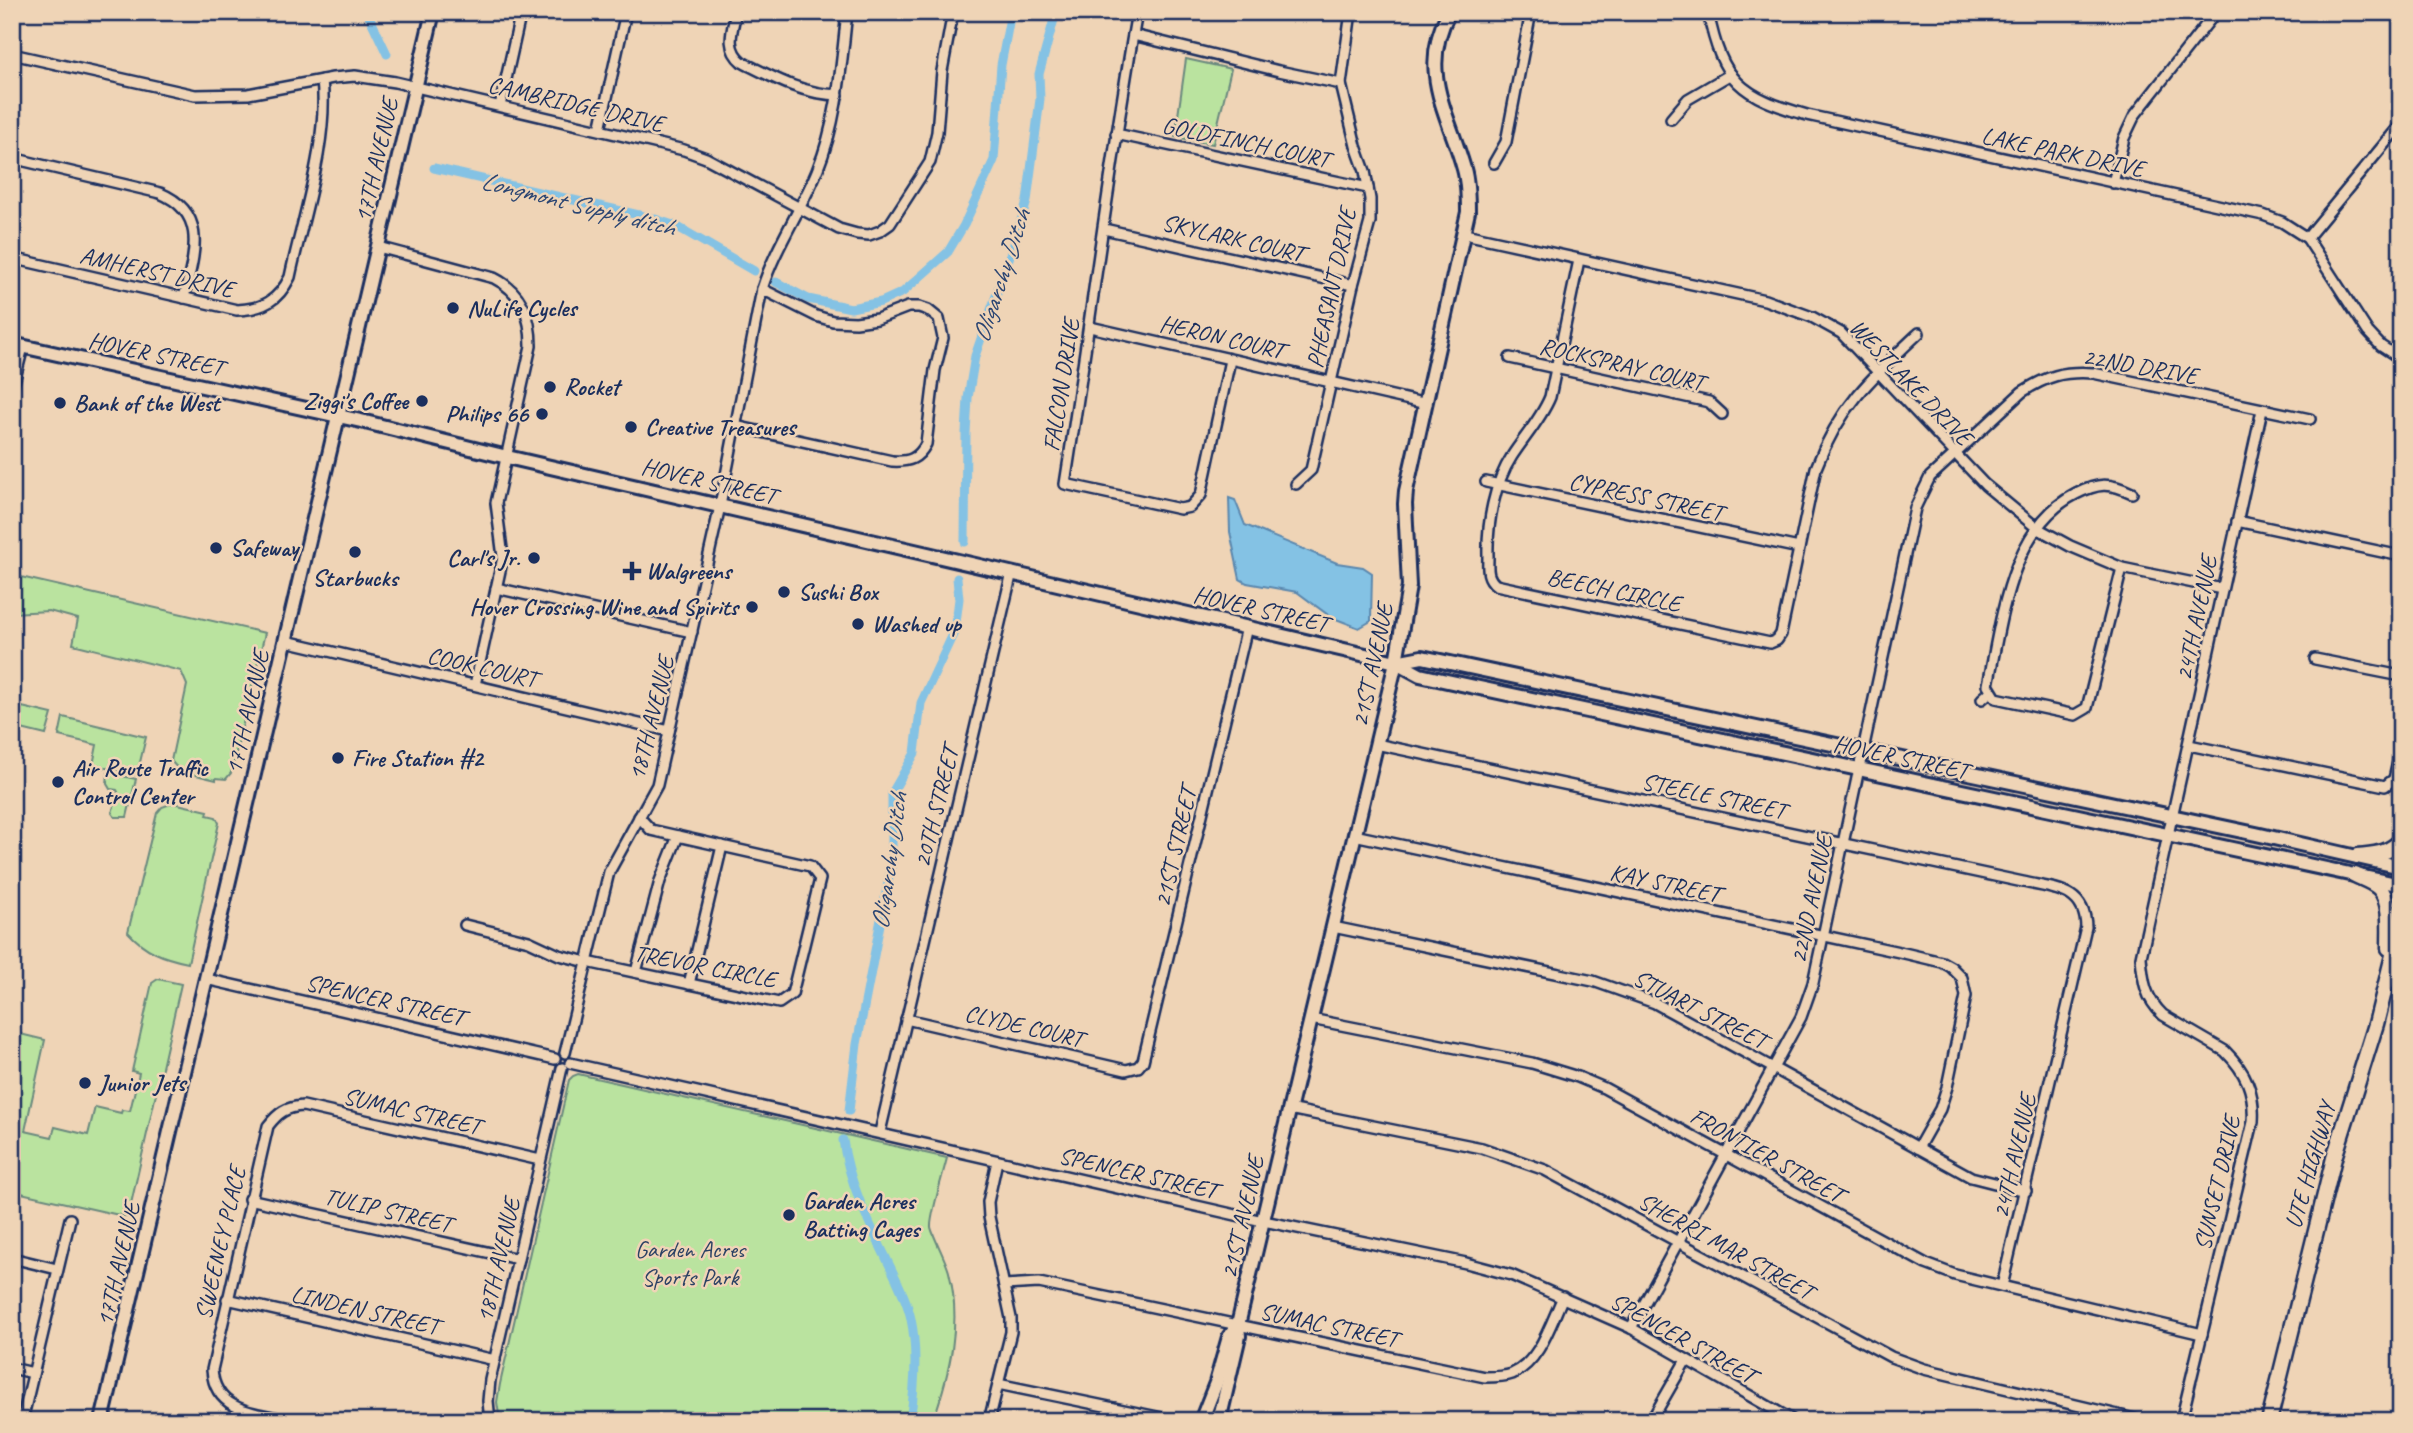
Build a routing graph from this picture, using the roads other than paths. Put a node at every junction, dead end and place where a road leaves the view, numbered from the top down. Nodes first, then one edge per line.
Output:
1 (433, 12) edge
2 (521, 12) edge
3 (626, 12) edge
4 (736, 12) edge
5 (847, 12) edge
6 (953, 12) edge
7 (1137, 12) edge
8 (1351, 12) edge
9 (1449, 12) edge
10 (1531, 12) edge
11 (1708, 12) edge
12 (2216, 12) edge
13 (1133, 36) junction
14 (12, 54) edge
15 (1731, 74) junction
16 (322, 80) junction
17 (1341, 84) junction
18 (415, 86) junction
19 (838, 95) junction
20 (499, 106) junction
21 (1671, 119) dead end
22 (2401, 124) edge
23 (600, 129) junction
24 (1116, 134) junction
25 (12, 158) edge
26 (1494, 163) dead end
27 (2113, 183) junction
28 (1368, 188) junction
29 (800, 208) junction
30 (1104, 229) junction
31 (1465, 234) junction
32 (2307, 238) junction
33 (378, 247) junction
34 (12, 258) edge
35 (1579, 260) junction
36 (1353, 285) junction
37 (762, 289) junction
38 (184, 298) junction
39 (1090, 327) junction
40 (1919, 333) dead end
41 (18, 346) edge
42 (1510, 358) dead end
43 (1230, 359) junction
44 (2401, 359) edge
45 (1557, 368) junction
46 (1878, 371) junction
47 (1330, 382) junction
48 (12, 390) edge
49 (1427, 404) junction
50 (2262, 410) junction
51 (1722, 414) dead end
52 (338, 416) junction
53 (2310, 419) dead end
54 (735, 426) junction
55 (1953, 453) junction
56 (507, 457) junction
57 (1486, 482) dead end
58 (1499, 483) junction
59 (1296, 484) dead end
60 (2132, 493) dead end
61 (720, 506) junction
62 (2237, 521) junction
63 (2037, 528) junction
64 (1799, 548) junction
65 (2401, 556) edge
66 (2122, 568) junction
67 (1013, 572) junction
68 (496, 587) junction
69 (2222, 589) junction
70 (1247, 627) junction
71 (692, 632) junction
72 (286, 641) junction
73 (2315, 659) dead end
74 (1396, 662) junction
75 (2401, 676) edge
76 (474, 685) junction
77 (1990, 692) junction
78 (1982, 699) dead end
79 (669, 731) junction
80 (1376, 744) junction
81 (2189, 745) junction
82 (2401, 750) edge
83 (1864, 751) junction
84 (1860, 770) junction
85 (2174, 816) junction
86 (639, 817) junction
87 (1354, 835) junction
88 (678, 836) junction
89 (2170, 836) junction
90 (2401, 840) edge
91 (1843, 844) junction
92 (722, 846) junction
93 (2358, 856) junction
94 (2401, 867) edge
95 (2355, 875) junction
96 (2401, 885) edge
97 (2085, 905) joint
98 (2401, 923) edge
99 (465, 925) dead end
100 (1333, 928) junction
101 (1823, 936) junction
102 (587, 962) junction
103 (2389, 969) junction
104 (636, 972) junction
105 (206, 979) junction
106 (689, 984) junction
107 (906, 1019) junction
108 (1311, 1019) junction
109 (565, 1053) junction
110 (555, 1059) junction
111 (566, 1065) junction
112 (1774, 1068) junction
113 (1132, 1070) joint
114 (1289, 1109) junction
115 (276, 1115) joint
116 (880, 1132) junction
117 (1918, 1148) junction
118 (1726, 1154) junction
119 (540, 1160) junction
120 (997, 1161) junction
121 (2026, 1191) junction
122 (249, 1199) junction
123 (70, 1219) dead end
124 (1263, 1221) junction
125 (1678, 1242) junction
126 (12, 1258) edge
127 (518, 1259) junction
128 (57, 1269) junction
129 (1004, 1285) junction
130 (2002, 1286) junction
131 (1563, 1297) junction
132 (227, 1299) junction
133 (1238, 1325) junction
134 (1631, 1328) junction
135 (2202, 1334) junction
136 (495, 1360) junction
137 (1686, 1360) junction
138 (12, 1368) edge
139 (33, 1373) junction
140 (998, 1384) junction
141 (1216, 1384) junction
142 (1113, 1408) junction
143 (22, 1421) edge
144 (102, 1421) edge
145 (293, 1421) edge
146 (490, 1421) edge
147 (989, 1421) edge
148 (1111, 1421) edge
149 (1177, 1421) edge
150 (1201, 1421) edge
151 (1217, 1421) edge
152 (1651, 1421) edge
153 (1794, 1421) edge
154 (2143, 1421) edge
155 (2181, 1421) edge
156 (2269, 1421) edge

1 - 18 main road, 17TH AVENUE
2 - 20 street
3 - 23 street
4 - 19 street
5 - 19 street, 18TH AVENUE
6 - 29 street, CAMBRIDGE DRIVE
7 - 13 street, FALCON DRIVE
8 - 17 street, PHEASANT DRIVE
9 - 31 main road, 21ST AVENUE
10 - 26 street
11 - 15 street, LAKE PARK DRIVE
12 - 27 street
13 - 17 street
13 - 24 street, FALCON DRIVE
14 - 16 street, CAMBRIDGE DRIVE
15 - 21 street
15 - 27 street, LAKE PARK DRIVE
16 - 18 street, CAMBRIDGE DRIVE
16 - 38 street, AMHERST DRIVE
17 - 28 street, PHEASANT DRIVE
18 - 20 street, CAMBRIDGE DRIVE
18 - 33 main road, 17TH AVENUE
19 - 29 street, 18TH AVENUE
20 - 23 street, CAMBRIDGE DRIVE
22 - 32 street
23 - 29 street, CAMBRIDGE DRIVE
24 - 28 street, GOLDFINCH COURT
24 - 30 street, FALCON DRIVE
25 - 38 street
27 - 32 street, LAKE PARK DRIVE
28 - 36 street, PHEASANT DRIVE
29 - 37 street, 18TH AVENUE
30 - 36 street, SKYLARK COURT
30 - 39 street, FALCON DRIVE
31 - 35 street, WESTLAKE DRIVE
31 - 49 main road, 21ST AVENUE
32 - 44 street, LAKE PARK DRIVE
33 - 52 main road, 17TH AVENUE
33 - 56 street
34 - 38 street, AMHERST DRIVE
35 - 45 street, BEECH CIRCLE
35 - 46 street, WESTLAKE DRIVE
36 - 47 street, PHEASANT DRIVE
37 - 54 street, 18TH AVENUE
37 - 54 street
39 - 43 street, HERON COURT
39 - 43 street, FALCON DRIVE
40 - 46 street, BEECH CIRCLE
41 - 48 street
41 - 52 main road, HOVER STREET
42 - 45 street, ROCKSPRAY COURT
43 - 47 street, HERON COURT
45 - 51 street, ROCKSPRAY COURT
45 - 58 street, BEECH CIRCLE
46 - 55 street, WESTLAKE DRIVE
46 - 64 street, BEECH CIRCLE
47 - 49 street, HERON COURT
47 - 59 street, PHEASANT DRIVE
49 - 74 main road, 21ST AVENUE
50 - 53 street, 22ND DRIVE
50 - 55 street, 22ND DRIVE
50 - 62 street, 24TH AVENUE
52 - 56 main road, HOVER STREET
52 - 72 main road, 17TH AVENUE
54 - 61 street, 18TH AVENUE
55 - 63 street, WESTLAKE DRIVE
55 - 83 street, 22ND AVENUE
56 - 61 main road, HOVER STREET
56 - 68 street
57 - 58 street, CYPRESS STREET
58 - 64 street, CYPRESS STREET
58 - 64 street, BEECH CIRCLE
60 - 63 street
61 - 67 main road, HOVER STREET
61 - 71 street, 18TH AVENUE
62 - 65 street
62 - 69 street, 24TH AVENUE
63 - 66 street, WESTLAKE DRIVE
63 - 77 street
66 - 69 street, WESTLAKE DRIVE
66 - 77 street
67 - 70 main road, HOVER STREET
67 - 107 street, 20TH STREET
68 - 71 street
68 - 76 street
69 - 81 street, 24TH AVENUE
70 - 74 main road, HOVER STREET
70 - 113 street, 21ST STREET
71 - 79 street, 18TH AVENUE
72 - 76 street, COOK COURT
72 - 105 main road, 17TH AVENUE
73 - 75 street
74 - 80 main road, 21ST AVENUE
74 - 83 main road, HOVER STREET
74 - 84 main road, HOVER STREET
76 - 79 street, COOK COURT
77 - 78 street
79 - 86 street, 18TH AVENUE
80 - 87 main road, 21ST AVENUE
80 - 91 street, STEELE STREET
81 - 82 street
81 - 85 street, 24TH AVENUE
83 - 84 street, 22ND AVENUE
83 - 85 main road, HOVER STREET
84 - 89 main road, HOVER STREET
84 - 91 street, 22ND AVENUE
85 - 89 street, 24TH AVENUE
85 - 93 main road, HOVER STREET
86 - 88 street, TREVOR CIRCLE
86 - 102 street, 18TH AVENUE
87 - 100 main road, 21ST AVENUE
87 - 101 street, KAY STREET
88 - 92 street, TREVOR CIRCLE
88 - 104 street
89 - 95 main road, HOVER STREET
89 - 135 street, SUNSET DRIVE
90 - 93 main road
91 - 97 street, STEELE STREET
91 - 101 street, 22ND AVENUE
92 - 106 street
92 - 106 street, TREVOR CIRCLE
93 - 94 main road, HOVER STREET
95 - 96 main road, HOVER STREET
95 - 103 main road
97 - 121 street, 24TH AVENUE
98 - 103 main road, UTE HIGHWAY
99 - 102 street, TREVOR CIRCLE
100 - 108 main road, 21ST AVENUE
100 - 112 street, STUART STREET
101 - 112 street, 22ND AVENUE
101 - 117 street, KAY STREET
102 - 104 street, TREVOR CIRCLE
102 - 109 street, 18TH AVENUE
103 - 156 main road, UTE HIGHWAY
104 - 106 street, TREVOR CIRCLE
105 - 110 street, SPENCER STREET
105 - 144 main road, 17TH AVENUE
107 - 113 street, CLYDE COURT
107 - 116 street, 20TH STREET
108 - 114 main road, 21ST AVENUE
108 - 118 street, FRONTIER STREET
109 - 110 street
109 - 111 street
110 - 111 street
111 - 116 street, SPENCER STREET
111 - 119 street, 18TH AVENUE
112 - 117 street, STUART STREET
112 - 118 street, 22ND AVENUE
114 - 124 main road, 21ST AVENUE
114 - 125 street, SHERRI MAR STREET
115 - 119 street, SUMAC STREET
115 - 122 street, SWEENEY PLACE
116 - 120 street, SPENCER STREET
117 - 121 street, STUART STREET
118 - 125 street, 22ND AVENUE
118 - 130 street, FRONTIER STREET
119 - 127 street, 18TH AVENUE
120 - 124 street, SPENCER STREET
120 - 129 street
121 - 130 street, 24TH AVENUE
122 - 127 street, TULIP STREET
122 - 132 street, SWEENEY PLACE
123 - 128 street
124 - 131 street, SPENCER STREET
124 - 133 main road, 21ST AVENUE
125 - 134 street, 22ND AVENUE
125 - 154 street, SHERRI MAR STREET
126 - 128 street
127 - 136 street, 18TH AVENUE
128 - 139 street
129 - 133 street, SUMAC STREET
129 - 140 street
130 - 135 street, FRONTIER STREET
131 - 133 street, SUMAC STREET
131 - 134 street, SPENCER STREET
132 - 136 street, LINDEN STREET
132 - 145 street, SWEENEY PLACE
133 - 141 main road, 21ST AVENUE
133 - 151 main road, 21ST AVENUE
134 - 137 street, SPENCER STREET
135 - 155 street, SUNSET DRIVE
136 - 146 street, 18TH AVENUE
137 - 152 street
137 - 153 street, SPENCER STREET
138 - 139 street
139 - 143 street
140 - 142 street
140 - 147 street
141 - 150 main road, 21ST AVENUE
141 - 151 street
142 - 148 street
142 - 149 street

